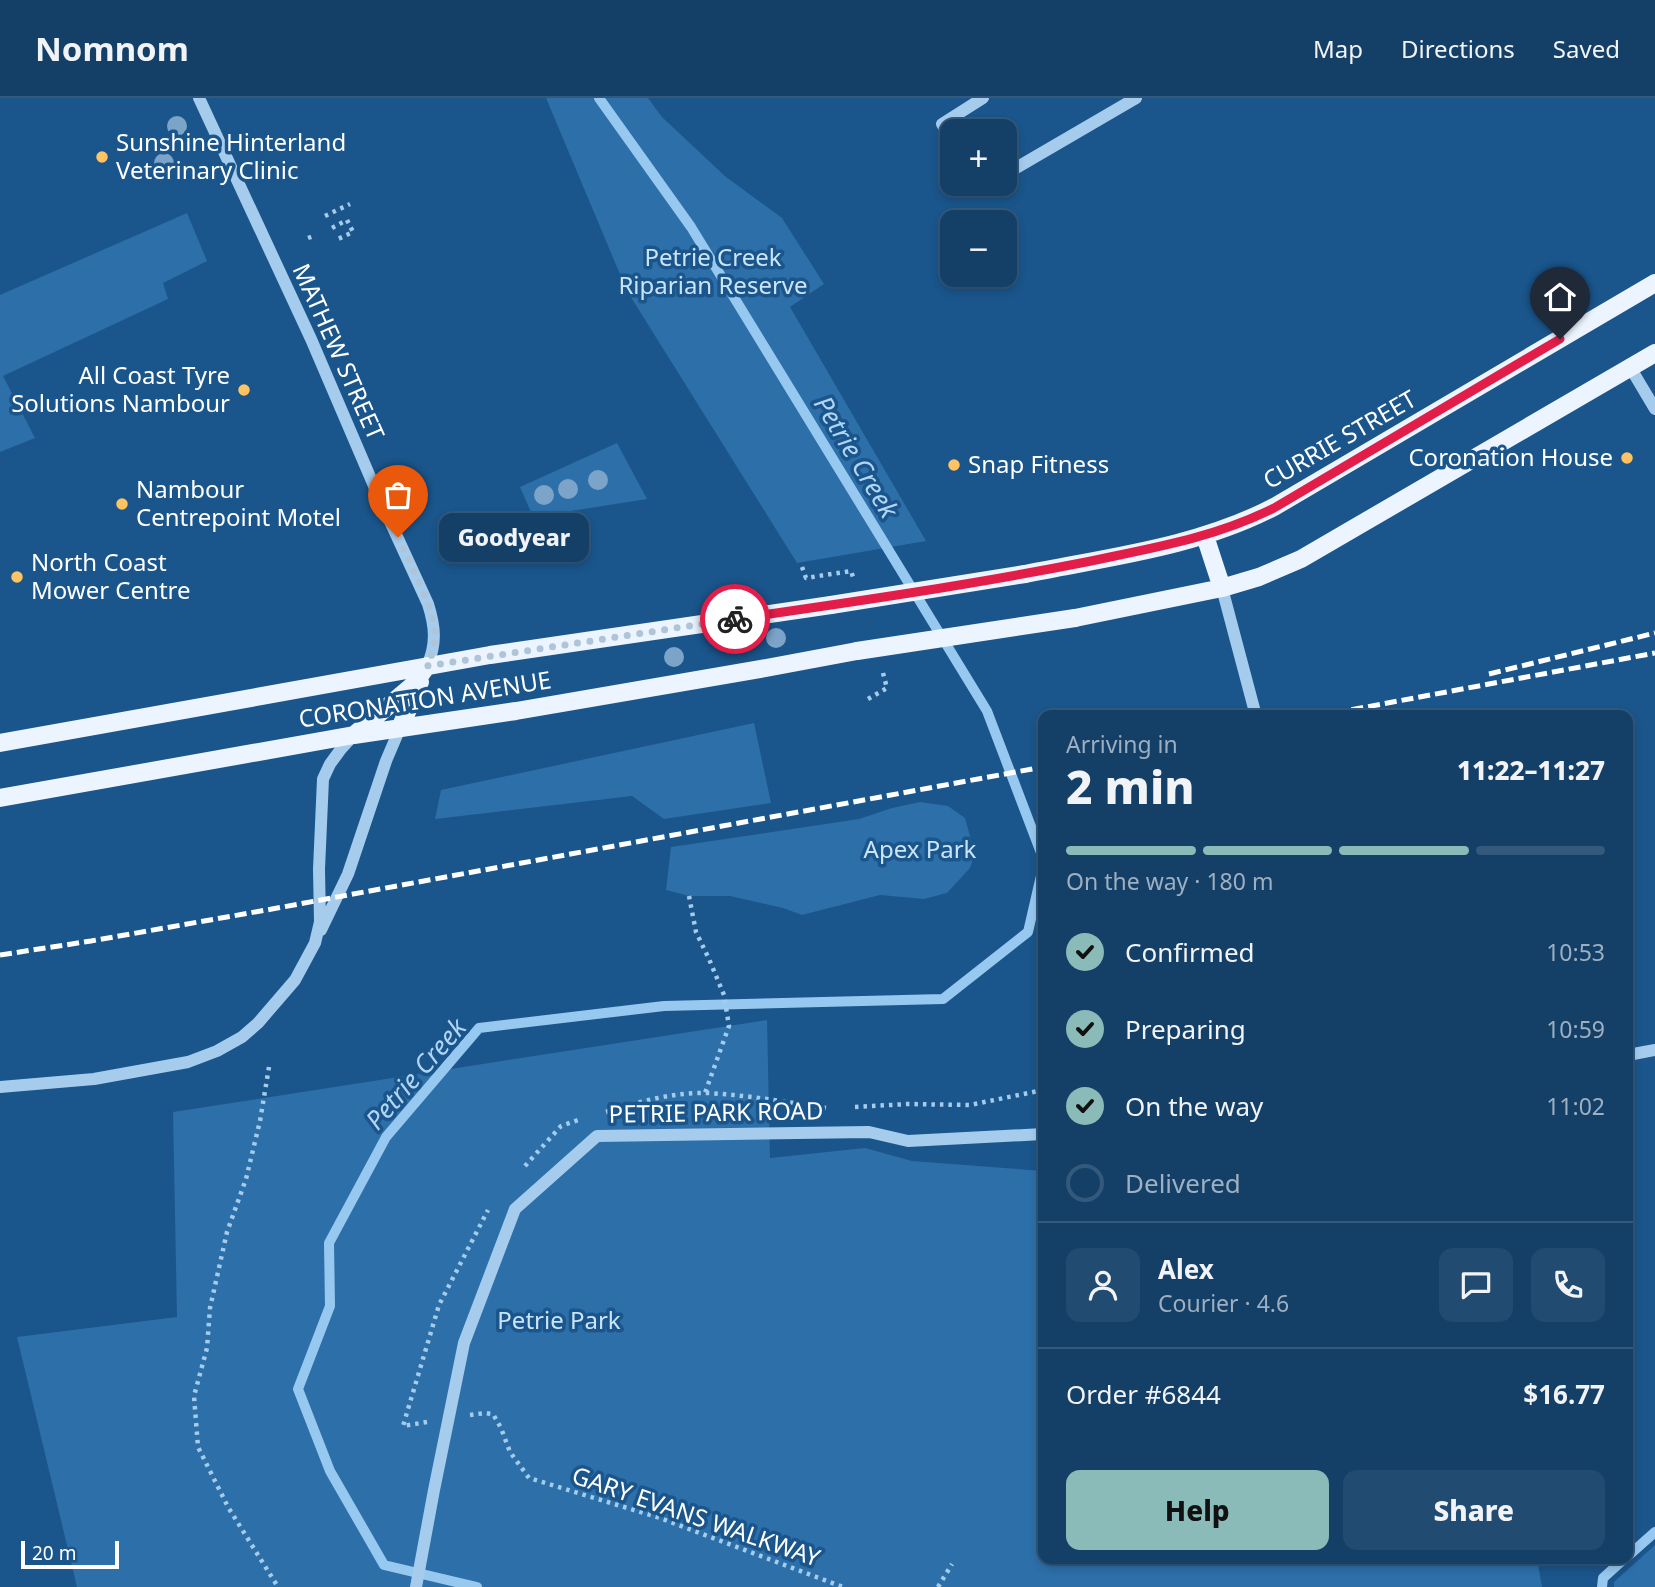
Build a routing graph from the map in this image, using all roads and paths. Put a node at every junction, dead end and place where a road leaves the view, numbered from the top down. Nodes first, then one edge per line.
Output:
1 (199, 98) edge
2 (983, 98) edge
3 (1136, 98) edge
4 (950, 119) edge
5 (1017, 167) edge
6 (350, 204) dead end
7 (325, 216) dead end
8 (331, 228) dead end
9 (316, 235) dead end
10 (308, 238) dead end
11 (338, 239) dead end
12 (1655, 283) edge
13 (1655, 353) edge
14 (1630, 367) junction
15 (1655, 409) edge
16 (1205, 536) junction
17 (802, 567) dead end
18 (851, 570) dead end
19 (1025, 574) joint
20 (1222, 588) junction
21 (427, 666) junction
22 (887, 688) dead end
23 (869, 699) dead end
24 (1254, 710) edge
25 (400, 728) junction
26 (354, 735) junction
27 (0, 743) edge
28 (0, 798) edge
29 (688, 896) dead end
30 (315, 943) junction
31 (1655, 1050) edge
32 (1633, 1054) edge
33 (269, 1067) dead end
34 (3, 1086) edge
35 (1038, 1091) edge
36 (705, 1093) junction
37 (839, 1107) dead end
38 (852, 1107) dead end
39 (597, 1114) dead end
40 (585, 1118) dead end
41 (1038, 1134) edge
42 (525, 1167) dead end
43 (489, 1207) dead end
44 (449, 1418) junction
45 (952, 1564) dead end
46 (278, 1587) edge
47 (416, 1587) edge
48 (843, 1587) edge
49 (938, 1587) edge

1 - 21 street, MATHEW STREET
2 - 4 street
3 - 5 street
6 - 7 path
8 - 11 path
9 - 10 path
12 - 16 main road, CURRIE STREET
13 - 14 main road
14 - 15 street
14 - 20 main road
16 - 19 main road, CURRIE STREET
16 - 20 main road
17 - 18 path
19 - 21 main road, CORONATION AVENUE, bridge
20 - 24 street
20 - 25 main road, CORONATION AVENUE, bridge
21 - 25 main road
21 - 26 main road
21 - 27 main road, CORONATION AVENUE
22 - 23 path
25 - 26 main road, CORONATION AVENUE
25 - 30 street
26 - 28 main road, CORONATION AVENUE
26 - 30 street
29 - 36 path
30 - 34 street
31 - 32 street
33 - 46 path
35 - 38 path
36 - 37 path
36 - 39 path
40 - 42 path
41 - 44 street, PETRIE PARK ROAD
43 - 44 path, GARY EVANS WALKWAY
44 - 47 street, PETRIE PARK ROAD
44 - 48 path, GARY EVANS WALKWAY
45 - 49 path

